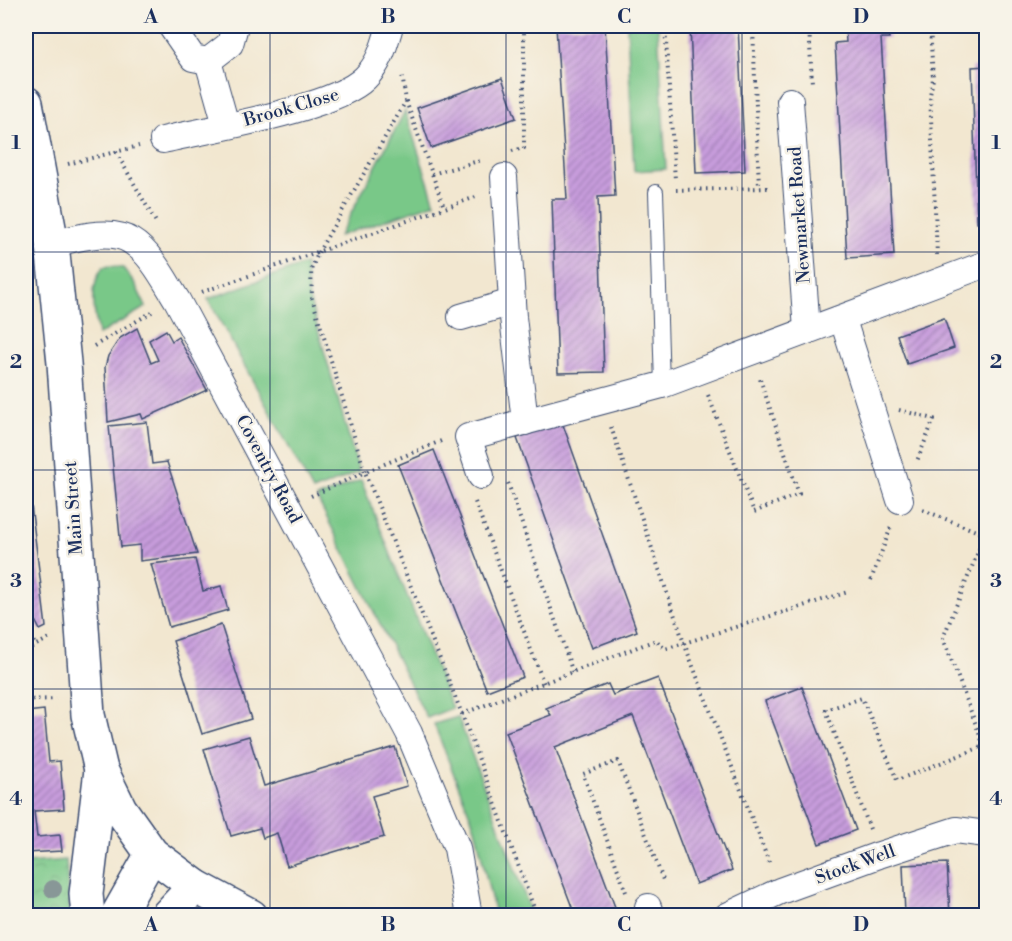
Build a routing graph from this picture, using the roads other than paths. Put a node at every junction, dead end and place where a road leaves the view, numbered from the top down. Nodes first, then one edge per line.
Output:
1 (171, 26) edge
2 (235, 26) edge
3 (390, 26) edge
4 (208, 61) junction
5 (790, 101) dead end
6 (26, 103) edge
7 (226, 125) junction
8 (163, 140) road end
9 (500, 169) road end
10 (656, 192) road end
11 (52, 244) junction
12 (987, 264) edge
13 (512, 302) junction
14 (461, 317) dead end
15 (843, 320) junction
16 (807, 330) junction
17 (662, 385) junction
18 (525, 422) junction
19 (476, 485) road end
20 (900, 500) road end
21 (101, 770) junction
22 (987, 834) edge
23 (152, 854) junction
24 (195, 885) junction
25 (88, 915) edge
26 (117, 915) edge
27 (166, 915) edge
28 (251, 915) edge
29 (469, 915) edge
30 (727, 915) edge

1 - 4 street
2 - 4 street
3 - 7 street, Brook Close
4 - 7 street, Brook Close
5 - 16 street, Newmarket Road
6 - 11 street
7 - 8 street, Brook Close
9 - 13 street
10 - 17 lane
11 - 21 street, Main Street
11 - 29 street, Coventry Road
12 - 15 street
13 - 14 street
13 - 18 street
15 - 16 street
15 - 20 street
16 - 17 street
17 - 18 street
18 - 19 street
21 - 23 street, Main Street
21 - 25 street, Main Street
22 - 30 street, Stock Well
23 - 24 street, Main Street
23 - 26 street
24 - 27 street
24 - 28 street, Main Street

